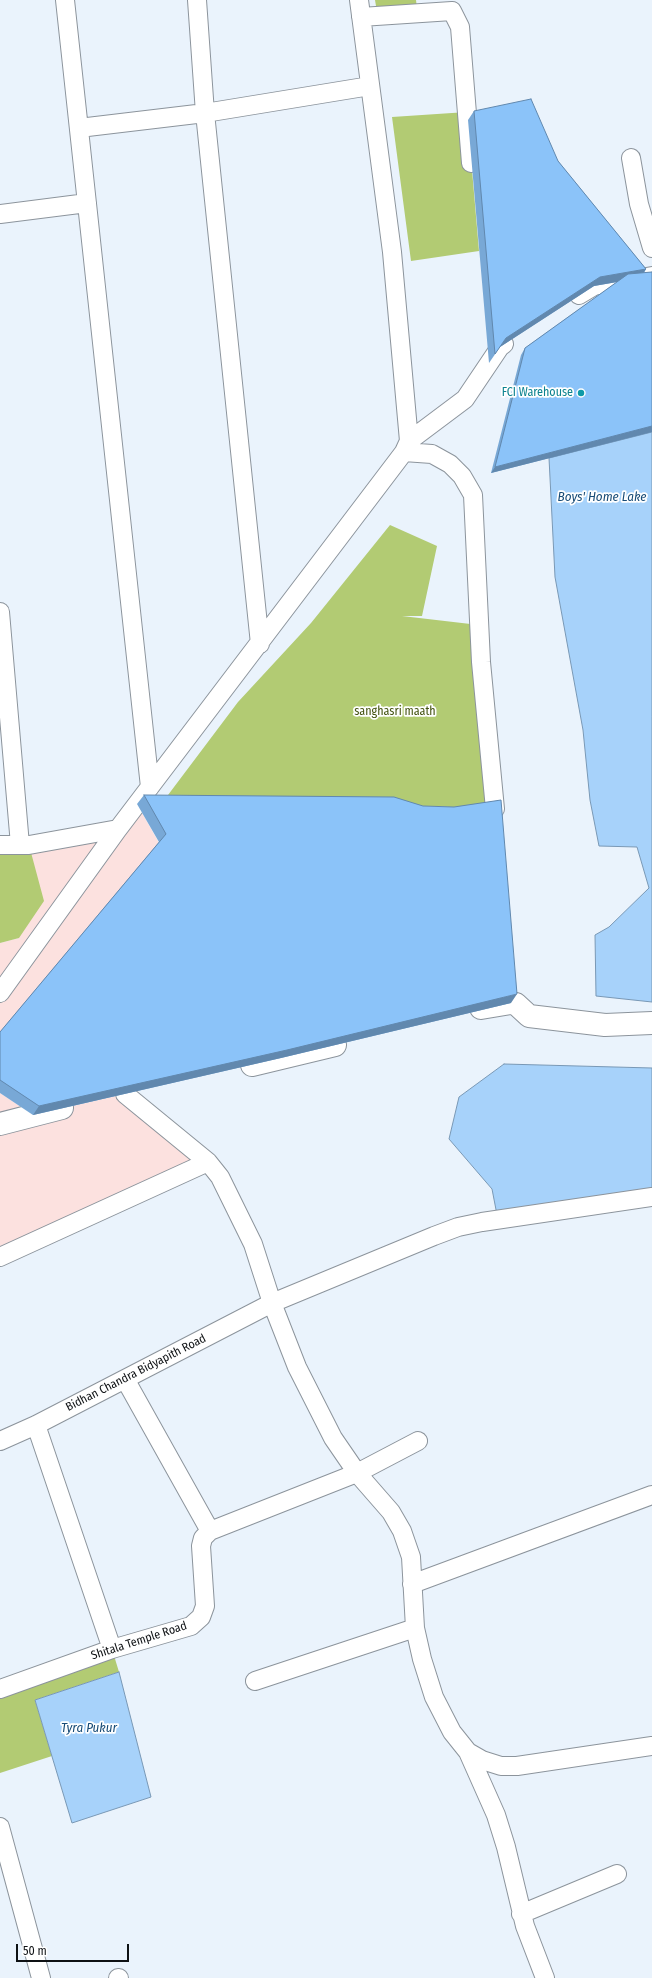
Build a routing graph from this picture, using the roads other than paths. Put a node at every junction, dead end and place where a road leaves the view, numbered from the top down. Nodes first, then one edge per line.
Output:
1 (65, 0) edge
2 (197, 0) edge
3 (360, 8) edge
4 (370, 86) junction
5 (205, 113) junction
6 (79, 128) junction
7 (630, 158) dead end
8 (473, 182) dead end
9 (87, 203) junction
10 (0, 214) edge
11 (652, 248) edge
12 (652, 276) edge
13 (567, 304) edge
14 (520, 334) edge
15 (487, 340) dead end
16 (489, 363) junction
17 (407, 446) junction
18 (0, 612) edge
19 (260, 644) junction
20 (150, 787) junction
21 (138, 804) junction
22 (159, 804) edge
23 (490, 815) edge
24 (118, 829) junction
25 (20, 844) junction
26 (0, 845) edge
27 (0, 994) edge
28 (460, 1012) edge
29 (652, 1023) edge
30 (357, 1039) edge
31 (234, 1069) edge
32 (148, 1088) edge
33 (125, 1094) junction
34 (102, 1098) edge
35 (79, 1103) edge
36 (0, 1124) edge
37 (208, 1162) junction
38 (652, 1197) edge
39 (0, 1257) edge
40 (272, 1303) junction
41 (125, 1379) junction
42 (36, 1425) junction
43 (2, 1435) edge
44 (418, 1441) dead end
45 (357, 1473) junction
46 (652, 1495) edge
47 (210, 1531) junction
48 (412, 1584) junction
49 (415, 1628) junction
50 (112, 1649) junction
51 (255, 1681) dead end
52 (0, 1689) edge
53 (652, 1746) edge
54 (468, 1752) junction
55 (1, 1834) edge
56 (617, 1874) dead end
57 (521, 1914) junction
58 (42, 1978) edge
59 (545, 1978) edge

1 - 6 street
2 - 5 street
3 - 4 street
3 - 8 street
4 - 5 street
4 - 17 street
5 - 6 street
5 - 19 street
6 - 9 street
7 - 11 street
9 - 10 street
9 - 20 street
12 - 13 street
14 - 16 street
15 - 16 street
16 - 17 street
17 - 19 street
17 - 23 street
18 - 25 street
19 - 20 street
20 - 21 street
21 - 22 street
21 - 24 street
24 - 25 street
24 - 27 street
25 - 26 street
28 - 29 street
30 - 31 street
32 - 33 street
33 - 34 street
33 - 37 street
35 - 36 street
37 - 39 street
37 - 40 street
38 - 40 street, Bidhan Chandra Bidyapith Road
40 - 41 street, Bidhan Chandra Bidyapith Road
40 - 45 street
41 - 42 street, Bidhan Chandra Bidyapith Road
41 - 47 street
42 - 43 street, Bidhan Chandra Bidyapith Road
42 - 50 street
44 - 45 street
45 - 47 street
45 - 48 street
46 - 48 street
47 - 50 street, Shitala Temple Road
48 - 49 street
49 - 51 street
49 - 54 street
50 - 52 street, Shitala Temple Road
53 - 54 street
54 - 57 street
55 - 58 street
56 - 57 street
57 - 59 street

